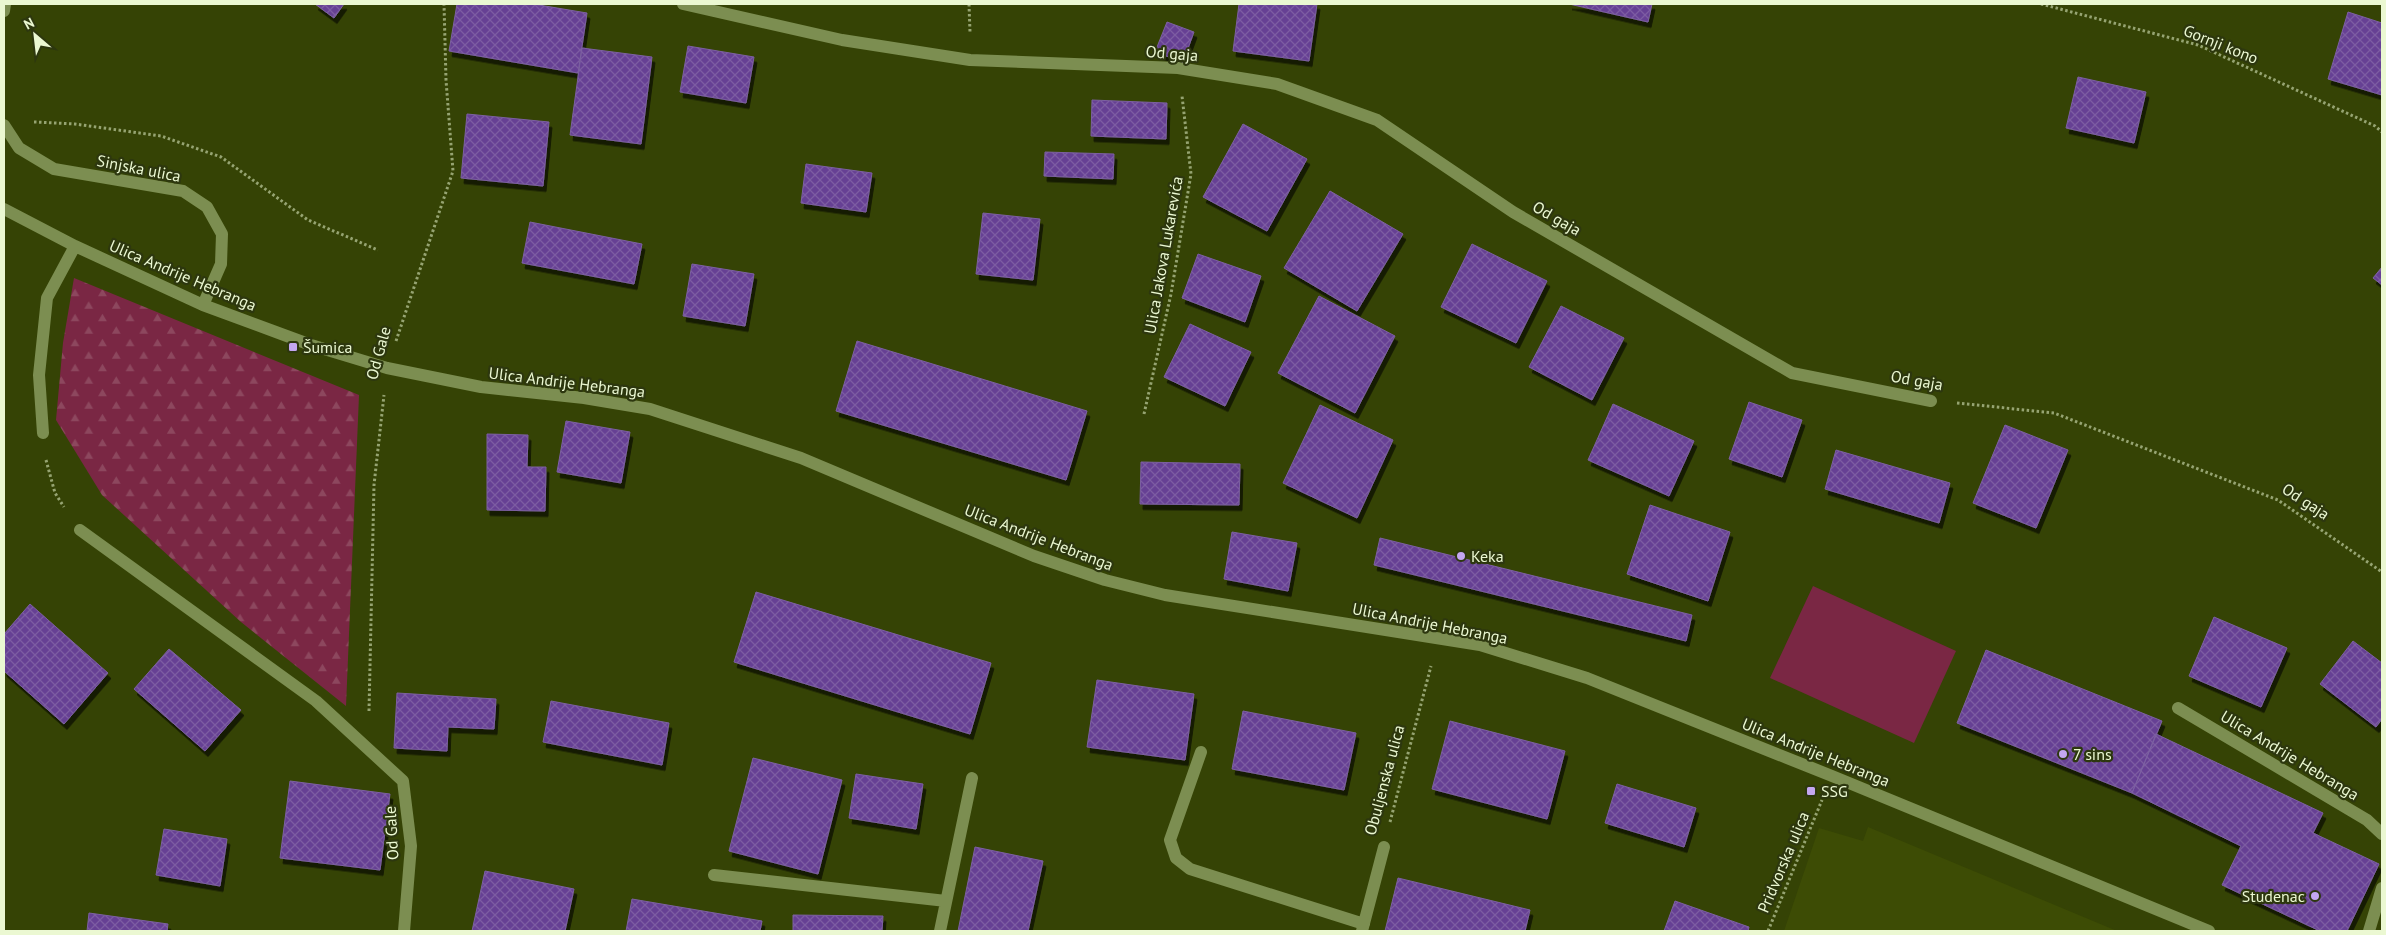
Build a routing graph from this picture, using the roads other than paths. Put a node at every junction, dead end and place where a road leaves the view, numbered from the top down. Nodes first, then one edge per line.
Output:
1 (6, 4) edge
2 (683, 4) edge
3 (4, 11) edge
4 (4, 125) edge
5 (4, 209) edge
6 (75, 246) junction
7 (203, 305) junction
8 (1931, 401) road end
9 (43, 433) road end
10 (80, 530) road end
11 (2178, 708) dead end
12 (1201, 752) dead end
13 (972, 778) dead end
14 (2382, 834) edge
15 (1384, 847) road end
16 (714, 876) dead end
17 (2382, 888) edge
18 (946, 902) junction
19 (1363, 927) edge
20 (404, 931) edge
21 (940, 931) edge
22 (2209, 931) edge
23 (2369, 931) edge

1 - 3 street
2 - 8 street, Od gaja
4 - 7 street, Sinjska ulica
5 - 6 street, Ulica Andrije Hebranga
6 - 7 street, Ulica Andrije Hebranga
6 - 9 street
7 - 22 street, Ulica Andrije Hebranga
10 - 20 street, Od Gale
11 - 14 street, Ulica Andrije Hebranga
12 - 19 street
13 - 18 street
15 - 19 street, Obuljenska ulica
16 - 18 street
17 - 23 street
18 - 21 street

